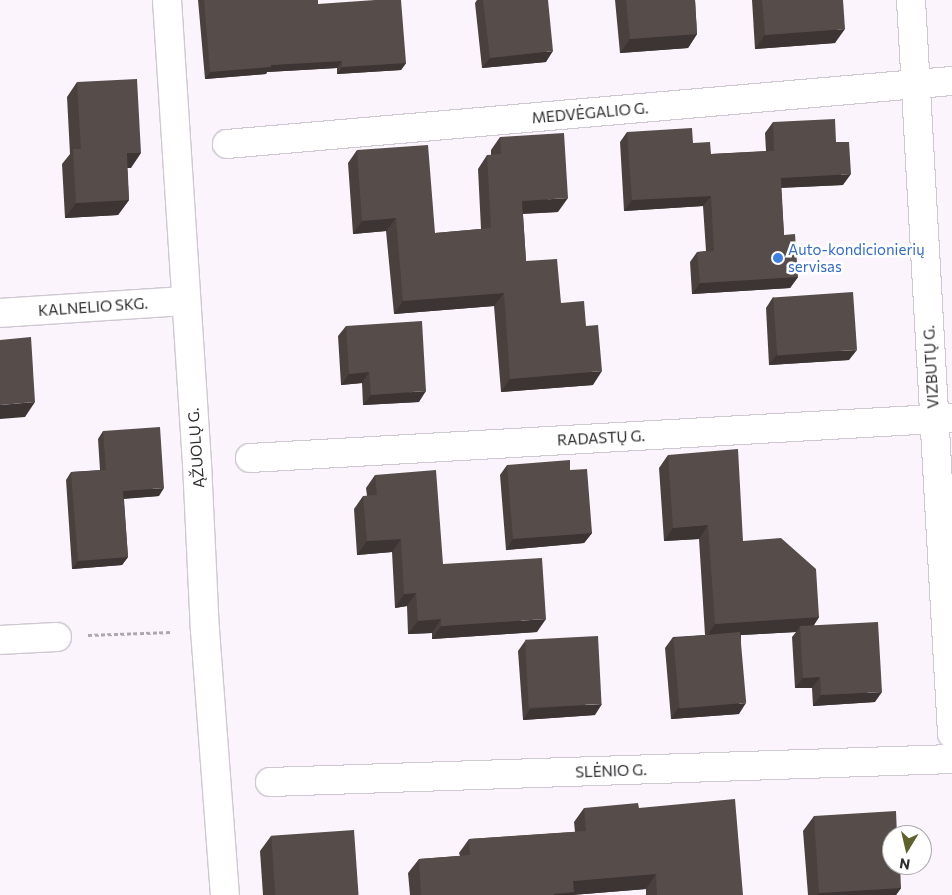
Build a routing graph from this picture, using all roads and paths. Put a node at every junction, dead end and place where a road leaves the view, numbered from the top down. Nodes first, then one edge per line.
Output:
1 (166, 0) edge
2 (911, 0) edge
3 (952, 81) edge
4 (916, 84) junction
5 (227, 144) dead end
6 (186, 301) junction
7 (0, 312) edge
8 (943, 418) edge
9 (250, 458) dead end
10 (205, 630) junction
11 (57, 637) joint
12 (0, 640) edge
13 (952, 734) edge
14 (952, 760) edge
15 (270, 782) dead end
16 (225, 895) edge

1 - 6 street, ĄŽUOLŲ G.
2 - 4 street, VIZBUTŲ G.
3 - 4 street, MEDVĖGALIO G.
4 - 5 street, MEDVĖGALIO G.
4 - 8 street, VIZBUTŲ G.
6 - 7 street, KALNELIO SKG.
6 - 10 street, ĄŽUOLŲ G.
8 - 9 street, RADASTŲ G.
8 - 13 street, VIZBUTŲ G.
10 - 11 path
10 - 16 street, ĄŽUOLŲ G.
11 - 12 street
14 - 15 street, SLĖNIO G.

